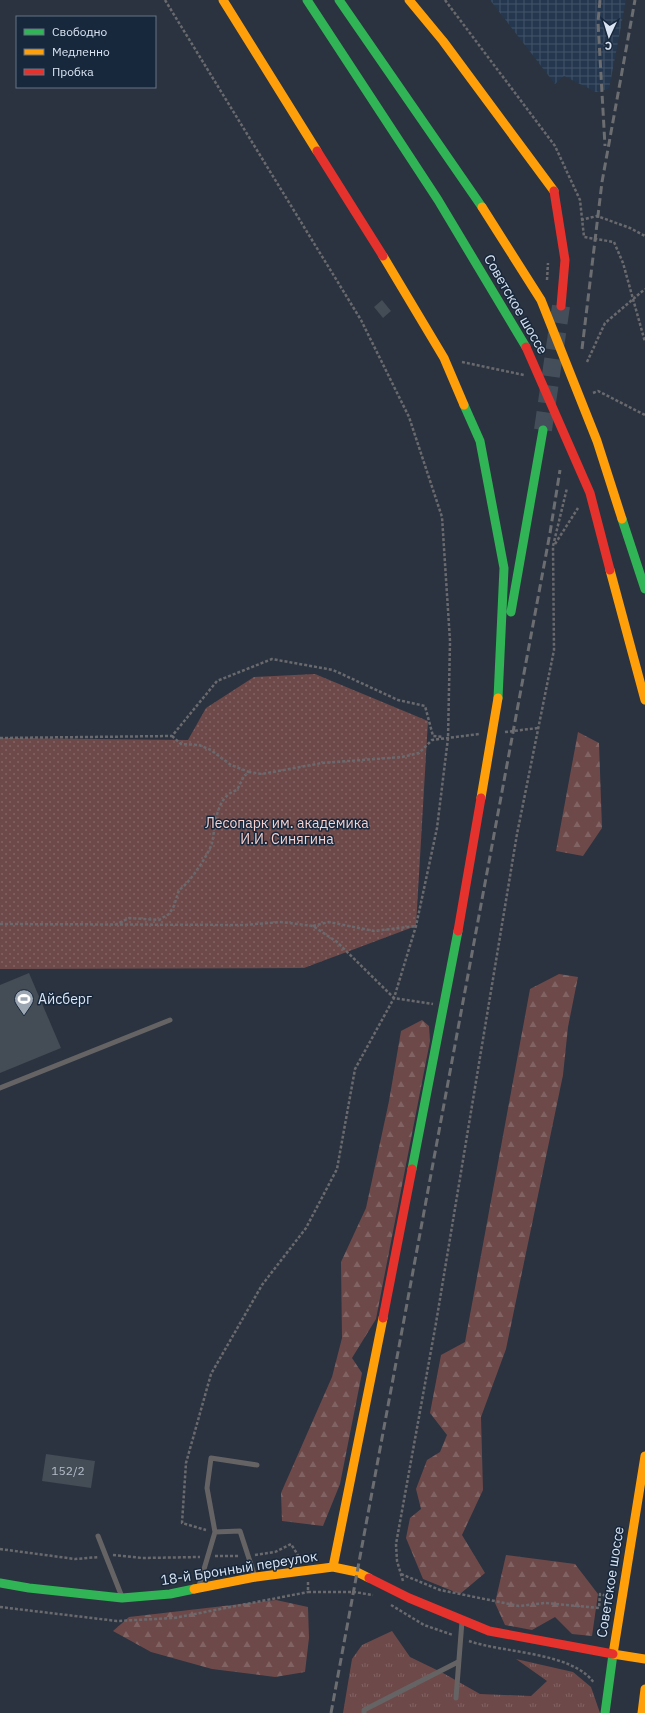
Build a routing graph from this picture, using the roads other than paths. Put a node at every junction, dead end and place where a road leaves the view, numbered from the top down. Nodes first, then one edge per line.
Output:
1 (223, 0) edge
2 (306, 0) edge
3 (339, 0) edge
4 (409, 0) edge
5 (562, 306) tunnel mouth
6 (543, 430) tunnel mouth
7 (645, 589) edge
8 (498, 698) junction
9 (645, 700) edge
10 (170, 1020) dead end
11 (0, 1088) edge
12 (645, 1456) edge
13 (257, 1465) dead end
14 (215, 1532) junction
15 (98, 1536) dead end
16 (333, 1567) junction
17 (256, 1578) junction
18 (0, 1583) edge
19 (198, 1589) junction
20 (122, 1598) junction
21 (462, 1620) junction
22 (613, 1654) junction
23 (645, 1660) edge
24 (458, 1662) junction
25 (645, 1689) edge
26 (456, 1698) dead end
27 (364, 1713) edge
28 (605, 1713) edge
29 (642, 1713) edge

1 - 8 main road
2 - 9 main road, Советское шоссе
3 - 7 main road, Советское шоссе
4 - 5 main road
6 - 8 main road
8 - 16 main road
10 - 11 lane
12 - 22 main road, Советское шоссе
13 - 14 lane
14 - 17 lane
14 - 19 lane
15 - 20 lane
16 - 17 main road, 18-й Бронный переулок
16 - 21 main road, 18-й Бронный переулок
17 - 19 main road, 18-й Бронный переулок
18 - 20 main road, 18-й Бронный переулок
19 - 20 main road, 18-й Бронный переулок
21 - 22 main road, 18-й Бронный переулок
21 - 24 lane
22 - 23 main road, 18-й Бронный переулок
22 - 28 main road, Советское шоссе
24 - 26 lane
24 - 27 lane
25 - 29 main road

